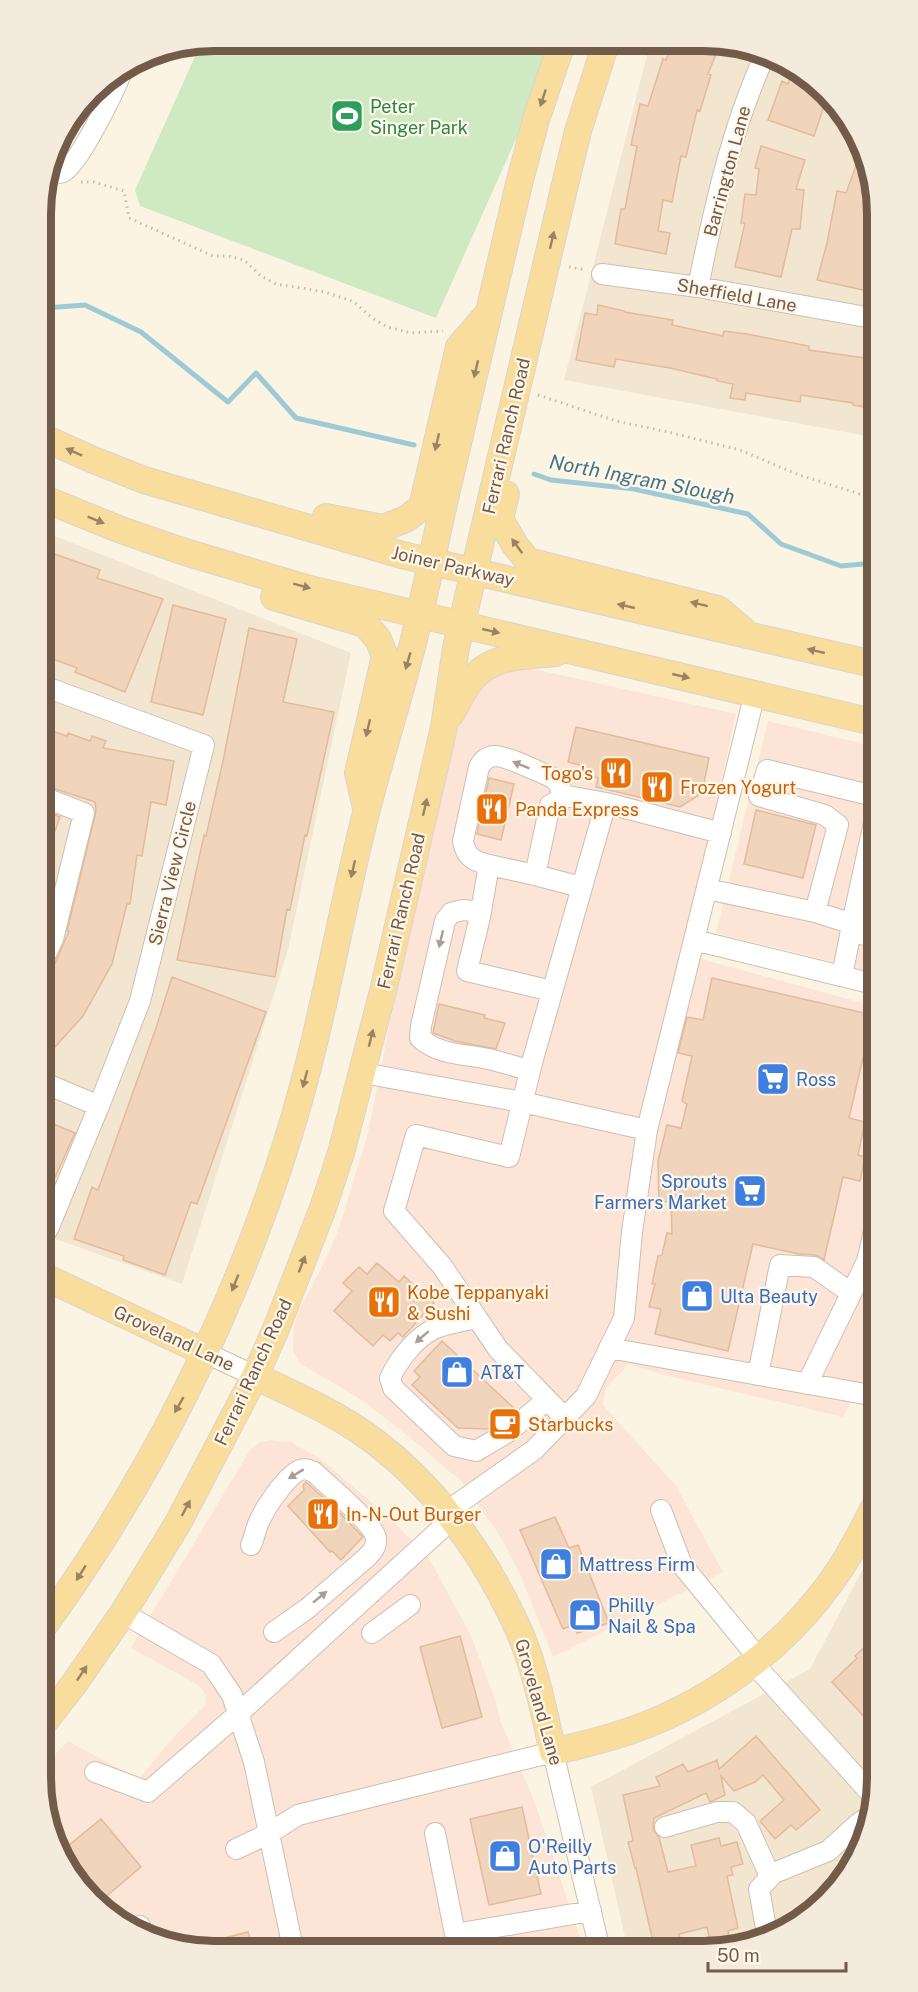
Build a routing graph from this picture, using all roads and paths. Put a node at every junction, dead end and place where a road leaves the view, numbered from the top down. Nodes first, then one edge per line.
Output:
1 (559, 51) edge
2 (603, 51) edge
3 (762, 62) edge
4 (117, 84) edge
5 (57, 173) edge
6 (72, 182) dead end
7 (545, 267) junction
8 (602, 274) joint
9 (698, 287) junction
10 (488, 313) junction
11 (867, 317) edge
12 (443, 331) dead end
13 (530, 392) junction
14 (51, 441) edge
15 (160, 484) junction
16 (867, 496) edge
17 (51, 502) edge
18 (146, 539) junction
19 (431, 561) junction
20 (475, 571) junction
21 (419, 614) junction
22 (462, 624) junction
23 (747, 634) junction
24 (574, 651) junction
25 (867, 663) edge
26 (51, 689) edge
27 (755, 693) junction
28 (867, 721) edge
29 (444, 727) junction
30 (867, 794) edge
31 (565, 798) junction
32 (51, 800) edge
33 (606, 803) junction
34 (366, 812) junction
35 (721, 833) junction
36 (489, 865) junction
37 (867, 865) edge
38 (535, 875) junction
39 (581, 887) junction
40 (707, 889) junction
41 (481, 912) junction
42 (814, 912) junction
43 (858, 918) edge
44 (694, 940) junction
45 (51, 943) edge
46 (842, 976) junction
47 (867, 982) edge
48 (552, 991) junction
49 (530, 1070) junction
50 (363, 1074) junction
51 (51, 1086) edge
52 (522, 1102) junction
53 (99, 1106) junction
54 (647, 1130) junction
55 (51, 1221) edge
56 (867, 1261) edge
57 (51, 1280) edge
58 (851, 1293) junction
59 (477, 1318) junction
60 (609, 1348) junction
61 (206, 1353) junction
62 (758, 1375) junction
63 (255, 1376) junction
64 (807, 1384) junction
65 (867, 1394) edge
66 (547, 1400) junction
67 (565, 1418) junction
68 (661, 1510) dead end
69 (449, 1515) junction
70 (867, 1521) edge
71 (251, 1545) dead end
72 (410, 1605) dead end
73 (123, 1612) junction
74 (51, 1616) edge
75 (274, 1632) dead end
76 (372, 1633) dead end
77 (757, 1661) junction
78 (51, 1714) edge
79 (238, 1714) junction
80 (553, 1752) junction
81 (95, 1772) dead end
82 (867, 1789) edge
83 (860, 1822) edge
84 (665, 1827) dead end
85 (268, 1833) junction
86 (435, 1833) dead end
87 (236, 1850) dead end
88 (770, 1876) junction
89 (591, 1911) junction
90 (766, 1929) edge
91 (291, 1941) edge
92 (598, 1941) edge

1 -> 10 main road
7 -> 2 main road, Ferrari Ranch Road
3 - 9 street, Barrington Lane
4 - 5 street
6 - 12 path
7 - 8 path
7 - 13 main road
7 - 20 main road, Ferrari Ranch Road
8 - 9 street, Sheffield Lane
9 - 11 street, Sheffield Lane
10 -> 15 main road
10 -> 19 main road
13 - 16 path
23 -> 13 main road
15 -> 14 main road, Joiner Parkway
15 - 19 main road, Joiner Parkway
17 -> 18 main road
18 -> 21 main road
18 -> 34 main road
19 - 20 main road, Joiner Parkway
19 - 21 main road
20 - 22 main road, Ferrari Ranch Road
23 -> 20 main road, Joiner Parkway
21 - 22 main road
21 -> 34 main road
22 -> 24 main road
22 - 29 main road, Ferrari Ranch Road
25 -> 23 main road, Joiner Parkway
24 -> 27 main road
24 - 29 main road
26 - 53 street, Sierra View Circle
27 - 28 main road
27 - 35 street
50 -> 29 main road, Ferrari Ranch Road
30 - 42 street
31 - 33 street
31 -> 36 street
31 - 38 street
32 - 45 street
33 - 35 street
33 - 39 street
34 -> 61 main road
35 - 40 street
36 - 38 street
36 - 41 street
37 - 43 street
38 - 39 street
39 - 48 street
40 - 42 street
40 - 44 street
41 - 48 street
41 -> 49 street
42 - 43 street
43 - 46 street
44 - 46 street
44 - 54 street
46 - 47 street
48 - 49 street
49 - 52 street
50 - 52 street
63 -> 50 main road, Ferrari Ranch Road
51 - 53 street
52 - 54 street
52 - 59 street
53 - 55 street
54 - 60 street
56 - 58 street
57 - 61 main road, Groveland Lane
58 - 62 street
58 - 64 street
59 - 66 street
59 -> 66 street
60 - 62 street
60 - 67 street
61 - 63 street, Groveland Lane
61 -> 74 main road
62 - 64 street
63 - 69 main road, Groveland Lane
73 -> 63 main road, Ferrari Ranch Road
64 - 65 street
66 - 67 street
67 - 69 street
68 - 77 street
69 - 79 street
69 - 80 main road, Groveland Lane
70 - 77 main road
75 -> 71 street
72 - 76 street
78 -> 73 main road, Ferrari Ranch Road
73 - 79 street
77 - 80 main road
77 - 82 street
79 - 81 street
79 - 85 street
80 - 85 street
80 - 89 street, Groveland Lane
83 - 88 street
84 - 88 street
85 - 87 street
85 - 91 street
86 - 89 street
88 - 90 street
89 - 92 street, Groveland Lane

